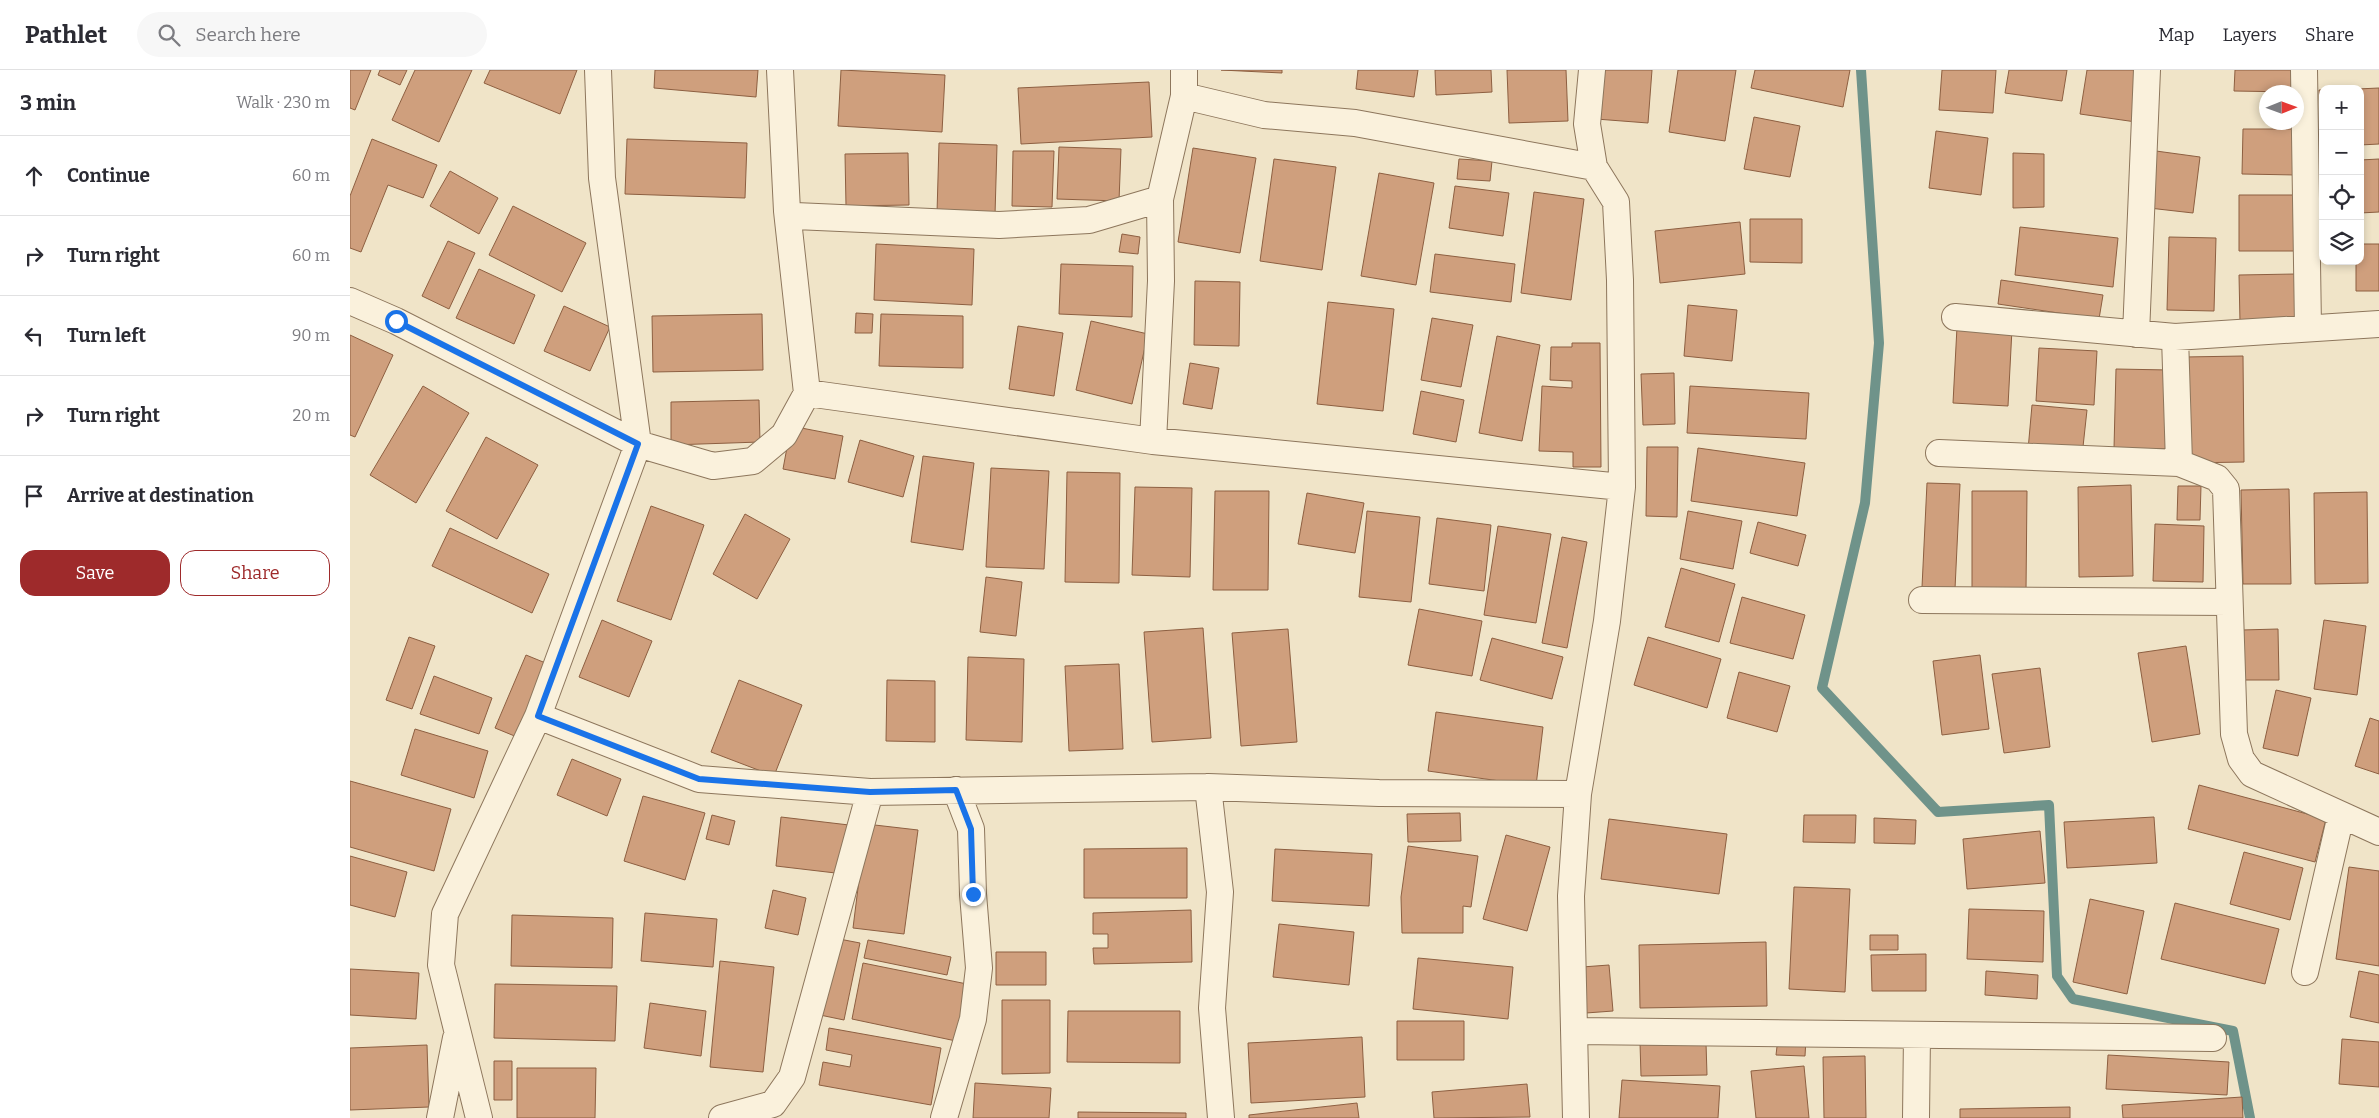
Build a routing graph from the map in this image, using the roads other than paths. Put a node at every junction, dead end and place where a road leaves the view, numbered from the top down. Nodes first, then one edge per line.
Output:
1 (598, 70) edge
2 (780, 70) edge
3 (1184, 70) edge
4 (1592, 70) edge
5 (2147, 70) edge
6 (2304, 70) edge
7 (1184, 96) junction
8 (1594, 167) junction
9 (1160, 199) junction
10 (787, 211) junction
11 (350, 301) edge
12 (1955, 317) dead end
13 (2379, 324) edge
14 (2308, 327) junction
15 (2136, 334) junction
16 (2175, 337) junction
17 (806, 393) junction
18 (1153, 441) junction
19 (638, 444) junction
20 (1939, 453) dead end
21 (2179, 463) junction
22 (1622, 487) junction
23 (1922, 600) dead end
24 (2229, 602) junction
25 (538, 716) junction
26 (1208, 787) junction
27 (956, 790) junction
28 (870, 792) junction
29 (1578, 794) junction
30 (2341, 815) junction
31 (2379, 832) edge
32 (2305, 972) dead end
33 (457, 1030) junction
34 (1576, 1031) junction
35 (1917, 1035) junction
36 (2213, 1038) dead end
37 (774, 1111) edge
38 (440, 1118) edge
39 (479, 1118) edge
40 (722, 1118) edge
41 (944, 1118) edge
42 (1221, 1118) edge
43 (1576, 1118) edge
44 (1916, 1118) edge

1 - 19 street
2 - 10 street
3 - 7 street
4 - 8 street
5 - 15 street
6 - 14 street
7 - 8 street
7 - 9 street
8 - 22 street
9 - 10 street
9 - 18 street
10 - 17 street
11 - 19 street
12 - 15 street
13 - 14 street
14 - 16 street
15 - 16 street
16 - 21 street
17 - 18 street
17 - 19 street
18 - 22 street
19 - 25 street
20 - 21 street
21 - 24 street
22 - 29 street
23 - 24 street
24 - 30 street
25 - 28 street
25 - 33 street
26 - 27 street
26 - 29 street
26 - 42 street
27 - 28 street
27 - 41 street
28 - 37 street
29 - 34 street
30 - 31 street
30 - 32 street
33 - 38 street
33 - 39 street
34 - 35 street
34 - 43 street
35 - 36 street
35 - 44 street
37 - 40 street

